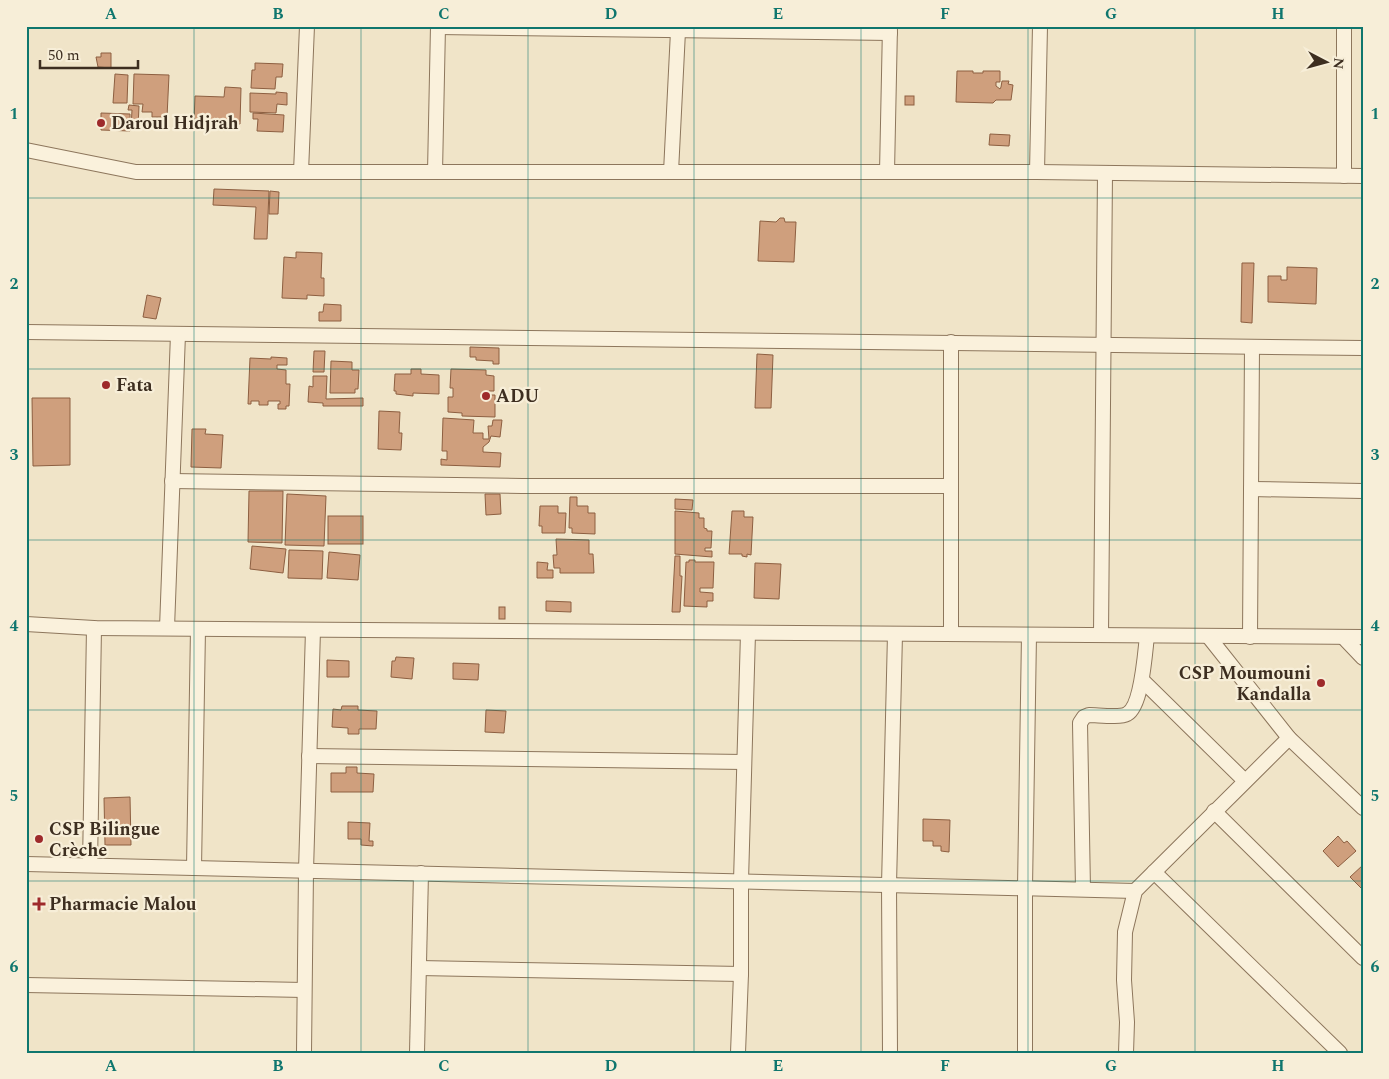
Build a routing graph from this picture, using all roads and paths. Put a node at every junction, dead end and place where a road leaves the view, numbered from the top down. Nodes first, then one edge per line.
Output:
1 (307, 26) edge
2 (1040, 26) edge
3 (1344, 26) edge
4 (438, 27) edge
5 (556, 27) edge
6 (774, 29) edge
7 (678, 30) junction
8 (890, 30) edge
9 (26, 150) edge
10 (301, 172) junction
11 (435, 172) junction
12 (671, 172) junction
13 (887, 172) junction
14 (1037, 172) junction
15 (1105, 173) junction
16 (1344, 176) junction
17 (1363, 176) edge
18 (26, 332) edge
19 (178, 334) junction
20 (951, 342) junction
21 (1102, 345) junction
22 (1252, 346) junction
23 (1363, 348) edge
24 (172, 481) junction
25 (950, 486) junction
26 (1251, 489) junction
27 (1363, 490) edge
28 (26, 624) edge
29 (94, 628) junction
30 (167, 628) junction
31 (198, 629) junction
32 (313, 630) junction
33 (748, 633) junction
34 (895, 634) junction
35 (951, 634) junction
36 (1029, 635) junction
37 (1101, 636) junction
38 (1147, 636) junction
39 (1208, 636) junction
40 (1250, 636) junction
41 (1343, 637) junction
42 (1363, 637) edge
43 (1363, 658) edge
44 (1142, 680) junction
45 (1289, 738) junction
46 (308, 756) junction
47 (744, 762) junction
48 (1245, 781) junction
49 (1363, 808) edge
50 (1214, 811) junction
51 (26, 864) edge
52 (90, 866) junction
53 (194, 868) junction
54 (306, 871) junction
55 (1154, 872) junction
56 (421, 874) junction
57 (741, 881) junction
58 (889, 885) junction
59 (1025, 888) junction
60 (1083, 890) junction
61 (1135, 891) junction
62 (1363, 958) edge
63 (419, 968) junction
64 (741, 974) junction
65 (26, 985) edge
66 (304, 990) junction
67 (304, 1053) edge
68 (417, 1053) edge
69 (738, 1053) edge
70 (890, 1053) edge
71 (1025, 1053) edge
72 (1126, 1053) edge
73 (1340, 1053) edge

1 - 10 street
2 - 14 street
3 - 16 street
4 - 5 street
4 - 11 street
5 - 7 street
6 - 7 street
6 - 8 street
7 - 12 street
8 - 13 street
9 - 10 street
10 - 11 street
11 - 12 street
12 - 13 street
13 - 14 street
14 - 15 street
15 - 16 street
15 - 21 street
16 - 17 street
18 - 19 street
19 - 20 street
19 - 24 street
20 - 21 street
20 - 25 street
21 - 22 street
21 - 37 street
22 - 23 street
22 - 26 street
24 - 25 street
24 - 30 street
25 - 35 street
26 - 27 street
26 - 40 street
28 - 29 street
29 - 30 street
29 - 52 street
30 - 31 street
31 - 32 street
31 - 53 street
32 - 33 street
32 - 46 street
33 - 34 street
33 - 47 street
34 - 35 street
34 - 58 street
35 - 36 street
36 - 37 street
36 - 59 street
37 - 38 street
38 - 39 street
38 - 44 street
39 - 40 street
39 - 45 street
40 - 41 street
41 - 42 street
41 - 43 street
44 - 48 street
44 - 60 street
45 - 48 street
45 - 49 street
46 - 47 street
46 - 54 street
47 - 57 street
48 - 50 street
50 - 55 street
50 - 62 street
51 - 52 street
52 - 53 street
53 - 54 street
54 - 56 street
54 - 66 street
55 - 61 street
55 - 73 street
56 - 57 street
56 - 63 street
57 - 58 street
57 - 64 street
58 - 59 street
58 - 70 street
59 - 60 street
59 - 71 street
60 - 61 street
61 - 72 street
63 - 64 street
63 - 68 street
64 - 69 street
65 - 66 street
66 - 67 street

